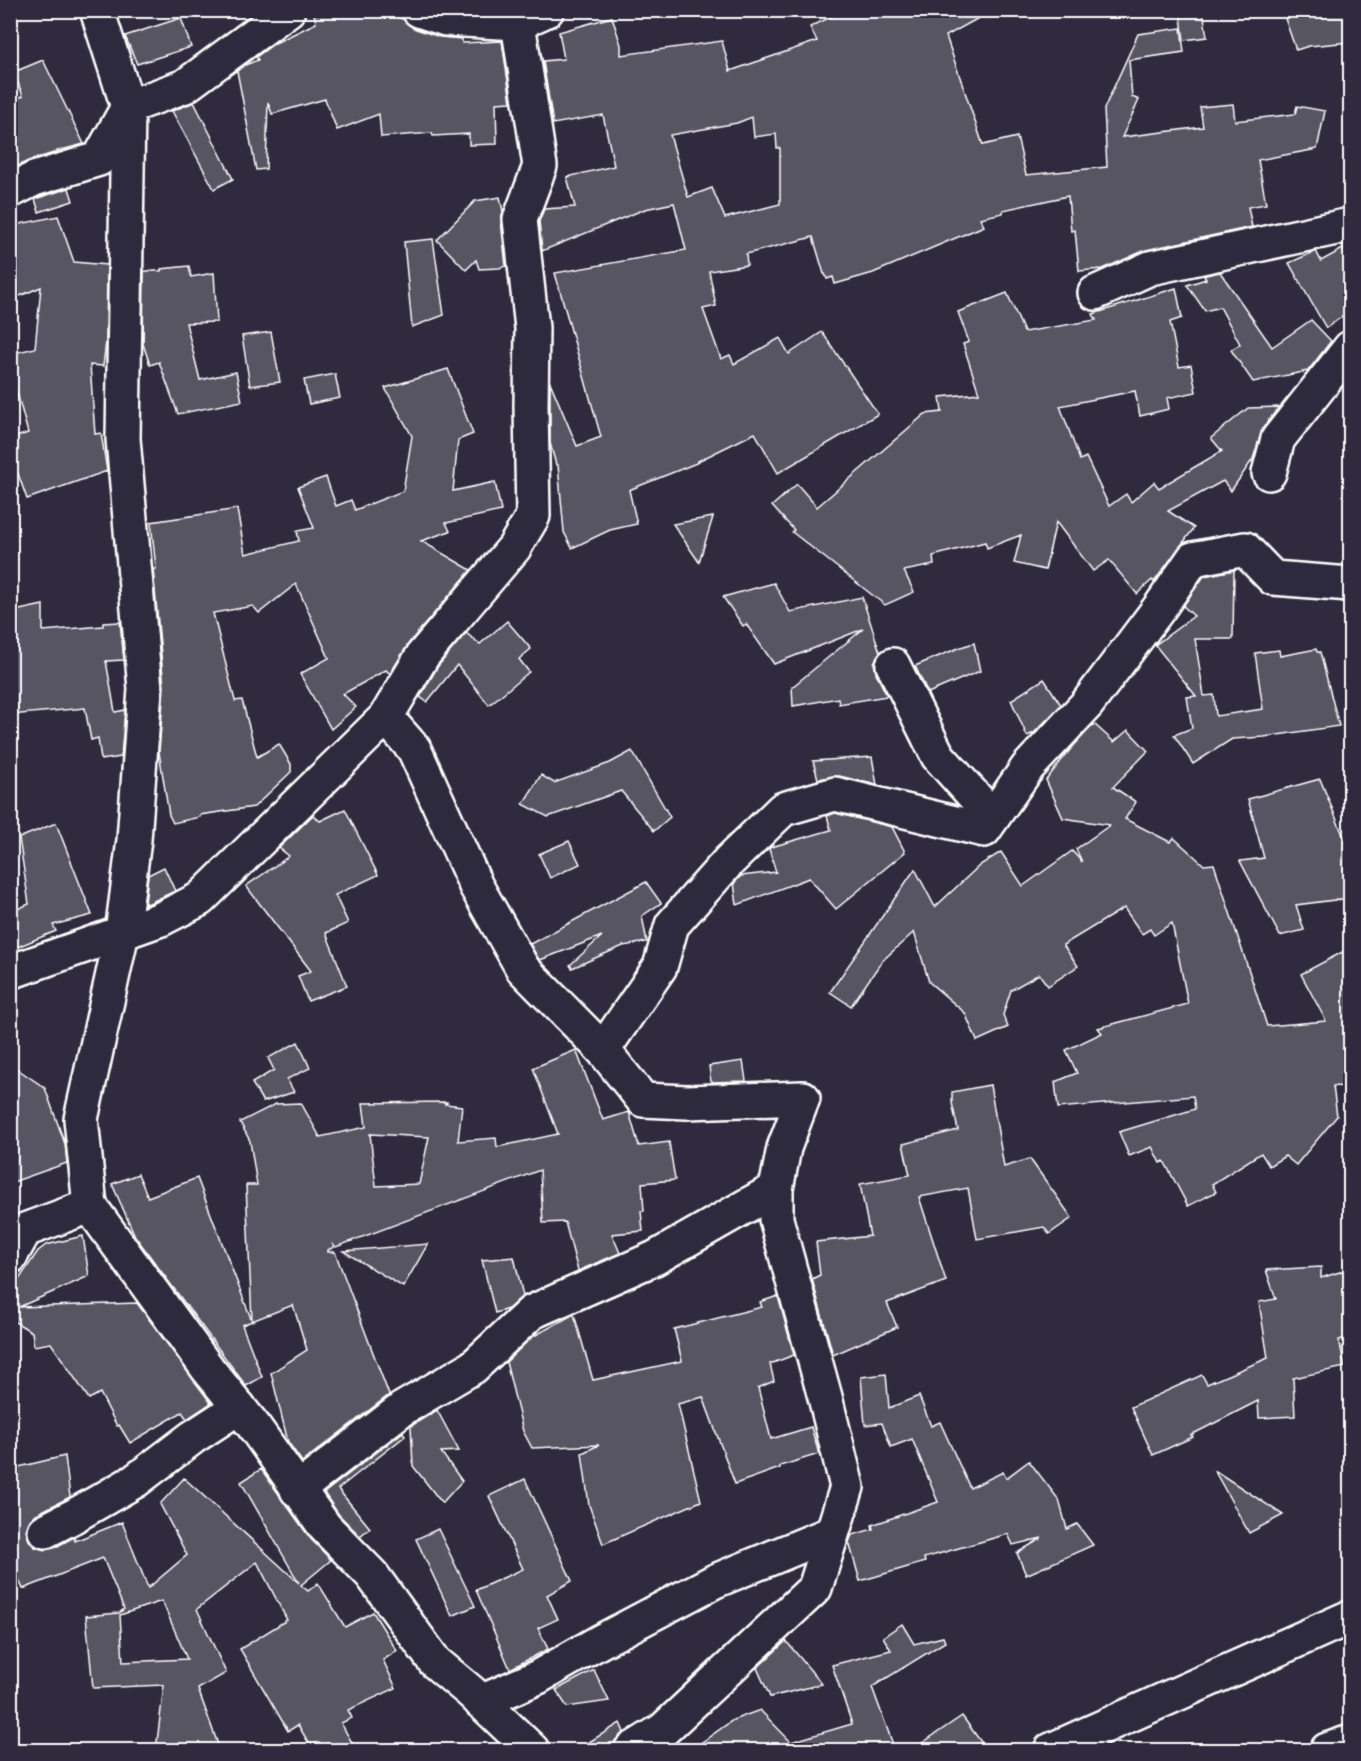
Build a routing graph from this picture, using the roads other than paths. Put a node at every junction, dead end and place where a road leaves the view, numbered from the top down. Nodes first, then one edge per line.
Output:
1 (98, 10) edge
2 (288, 10) edge
3 (419, 10) edge
4 (532, 17) edge
5 (128, 107) junction
6 (10, 191) edge
7 (1350, 225) edge
8 (1095, 293) dead end
9 (1350, 348) edge
10 (1269, 473) dead end
11 (1350, 584) edge
12 (892, 665) dead end
13 (387, 717) junction
14 (993, 817) junction
15 (122, 933) junction
16 (10, 972) edge
17 (603, 1050) junction
18 (776, 1189) junction
19 (90, 1206) junction
20 (10, 1257) edge
21 (239, 1407) junction
22 (297, 1490) junction
23 (45, 1531) dead end
24 (832, 1533) junction
25 (1350, 1617) edge
26 (481, 1702) junction
27 (1350, 1742) edge
28 (532, 1750) edge
29 (631, 1750) edge
30 (1051, 1750) edge
31 (1327, 1750) edge

1 - 5 street
2 - 5 street
3 - 4 street
4 - 13 street
5 - 6 street
5 - 15 street
7 - 8 street
9 - 10 street
11 - 14 street
12 - 14 street
13 - 15 street
13 - 17 street
14 - 17 street
15 - 16 street
15 - 19 street
17 - 18 street
18 - 22 street
18 - 24 street
19 - 20 street
19 - 21 street
21 - 22 street
21 - 23 street
22 - 26 street
24 - 26 street
24 - 29 street
25 - 30 street
26 - 28 street
27 - 31 street

